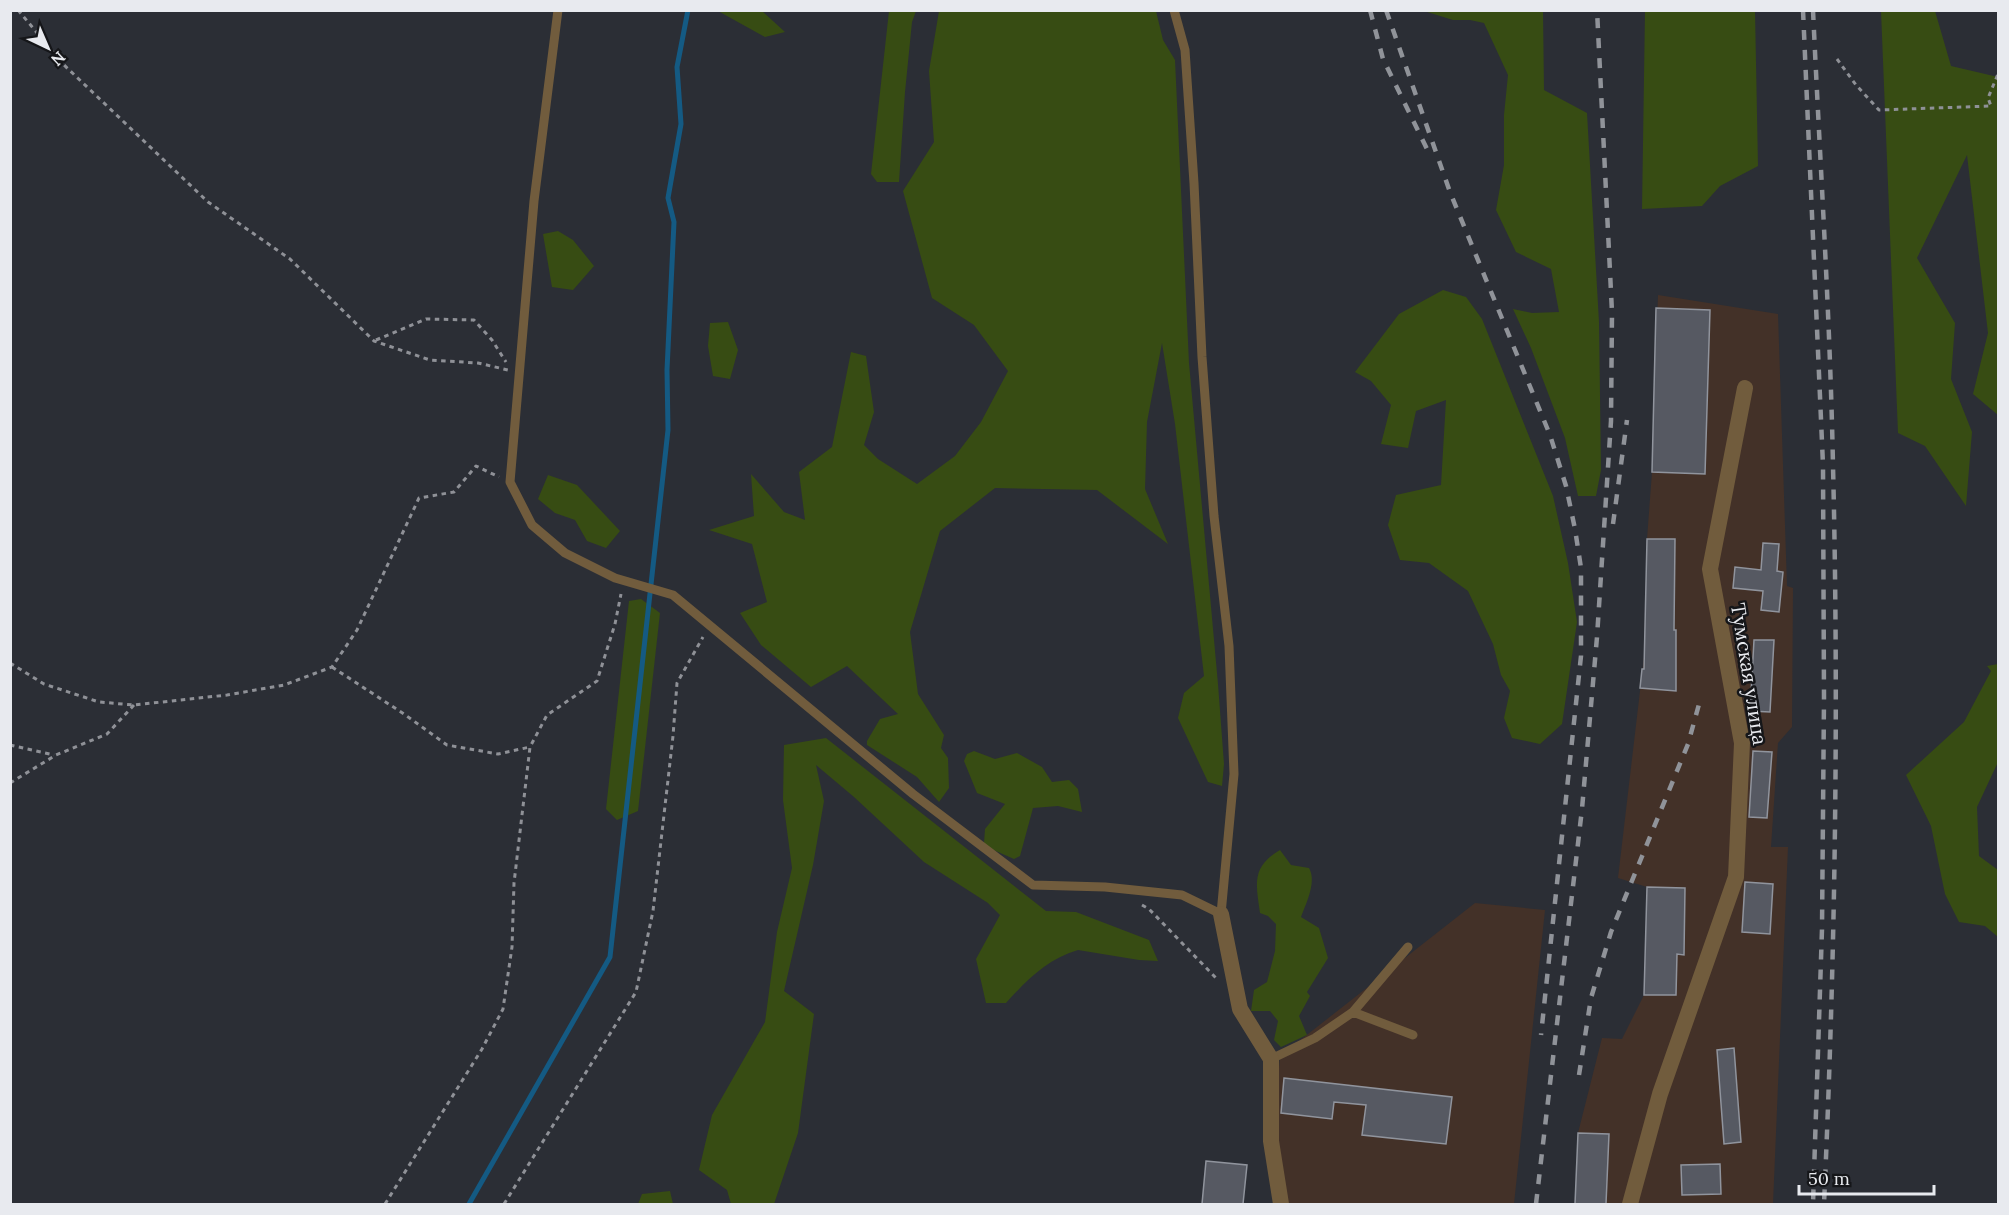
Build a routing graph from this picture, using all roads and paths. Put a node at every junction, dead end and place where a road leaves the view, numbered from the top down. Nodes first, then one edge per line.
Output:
1 (18, 10) edge
2 (558, 10) edge
3 (1174, 10) edge
4 (1837, 59) dead end
5 (1998, 74) edge
6 (374, 341) junction
7 (1745, 388) dead end
8 (510, 482) junction
9 (624, 581) junction
10 (710, 625) junction
11 (10, 663) edge
12 (332, 666) junction
13 (134, 705) junction
14 (10, 745) edge
15 (530, 747) junction
16 (56, 755) junction
17 (10, 783) edge
18 (1141, 904) dead end
19 (1221, 915) junction
20 (1408, 946) dead end
21 (1238, 1001) junction
22 (1353, 1012) junction
23 (1413, 1035) dead end
24 (1271, 1059) junction
25 (385, 1204) edge
26 (504, 1204) edge
27 (1281, 1204) edge
28 (1630, 1204) edge

1 - 6 path
2 - 8 lane
3 - 19 lane
4 - 5 path
6 - 6 path
7 - 28 street, Тумская улица
8 - 9 lane
8 - 12 path
9 - 10 lane
9 - 15 path
10 - 19 lane
10 - 26 path
11 - 13 path
12 - 13 path
12 - 15 path
13 - 16 path
14 - 16 path
15 - 25 path
16 - 17 path
18 - 21 path
19 - 21 street
20 - 22 lane
21 - 24 street
22 - 23 lane
22 - 24 lane
24 - 27 street

